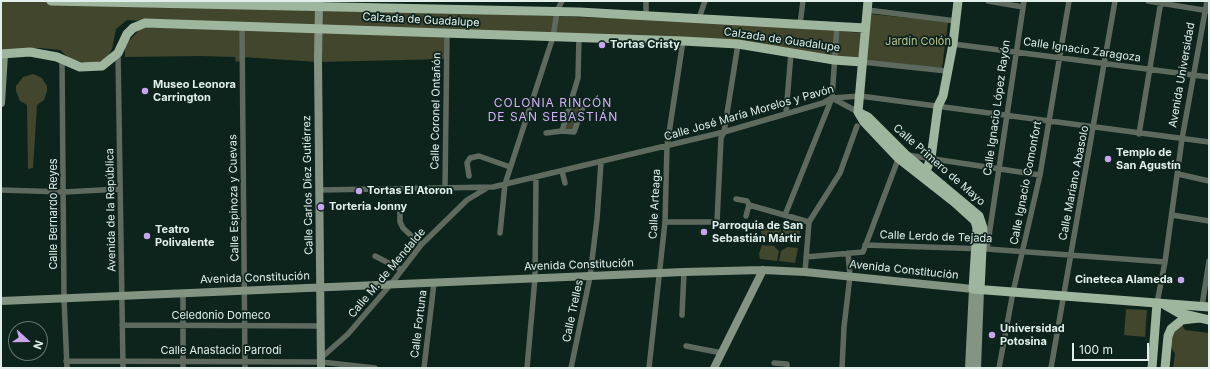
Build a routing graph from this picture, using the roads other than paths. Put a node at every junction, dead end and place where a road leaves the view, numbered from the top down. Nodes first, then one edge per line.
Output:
1 (51, 1) edge
2 (55, 1) edge
3 (562, 1) edge
4 (646, 1) edge
5 (705, 1) edge
6 (803, 1) edge
7 (958, 1) edge
8 (988, 1) edge
9 (1069, 1) edge
10 (1115, 1) edge
11 (1148, 1) edge
12 (1207, 1) edge
13 (123, 2) edge
14 (187, 2) edge
15 (1161, 2) edge
16 (252, 3) edge
17 (319, 3) edge
18 (1023, 4) edge
19 (454, 5) edge
20 (868, 5) edge
21 (1207, 10) edge
22 (557, 11) junction
23 (646, 15) junction
24 (698, 18) junction
25 (956, 21) junction
26 (800, 24) junction
27 (837, 26) junction
28 (242, 27) junction
29 (318, 28) junction
30 (866, 28) junction
31 (447, 34) junction
32 (553, 37) junction
33 (579, 38) junction
34 (683, 41) junction
35 (738, 44) junction
36 (953, 44) junction
37 (1016, 51) junction
38 (118, 53) junction
39 (791, 53) junction
40 (3, 54) edge
41 (1060, 57) junction
42 (62, 60) junction
43 (834, 60) junction
44 (862, 62) junction
45 (1105, 63) junction
46 (1150, 70) junction
47 (947, 71) junction
48 (1193, 75) junction
49 (1209, 77) edge
50 (1, 94) edge
51 (860, 96) junction
52 (832, 98) junction
53 (571, 99) junction
54 (1, 102) edge
55 (938, 106) junction
56 (858, 112) junction
57 (786, 113) junction
58 (1006, 115) junction
59 (1049, 121) junction
60 (857, 126) dead end
61 (1094, 127) junction
62 (562, 131) junction
63 (724, 132) junction
64 (546, 133) dead end
65 (1139, 134) junction
66 (1182, 139) junction
67 (1209, 142) edge
68 (667, 146) junction
69 (902, 156) junction
70 (931, 158) junction
71 (601, 162) junction
72 (510, 168) junction
73 (999, 168) junction
74 (562, 170) junction
75 (925, 174) junction
76 (1178, 174) junction
77 (1040, 175) junction
78 (469, 176) dead end
79 (536, 177) junction
80 (1209, 181) edge
81 (565, 183) dead end
82 (505, 184) junction
83 (488, 187) junction
84 (445, 188) junction
85 (461, 188) junction
86 (1, 190) edge
87 (120, 190) junction
88 (320, 190) junction
89 (64, 192) junction
90 (736, 199) dead end
91 (467, 200) junction
92 (749, 205) junction
93 (400, 209) dead end
94 (785, 215) junction
95 (1172, 215) junction
96 (746, 216) dead end
97 (982, 220) junction
98 (1209, 221) edge
99 (665, 222) junction
100 (809, 222) junction
101 (500, 233) dead end
102 (421, 245) junction
103 (865, 245) junction
104 (982, 249) junction
105 (1023, 251) junction
106 (848, 253) junction
107 (1070, 254) junction
108 (375, 256) dead end
109 (806, 257) junction
110 (1209, 261) edge
111 (1165, 262) junction
112 (402, 270) junction
113 (763, 270) junction
114 (684, 272) junction
115 (805, 272) junction
116 (659, 274) junction
117 (850, 276) junction
118 (590, 277) junction
119 (535, 278) junction
120 (434, 282) junction
121 (391, 284) junction
122 (320, 288) junction
123 (245, 290) junction
124 (976, 290) junction
125 (1012, 292) junction
126 (183, 293) junction
127 (122, 296) junction
128 (1063, 296) junction
129 (64, 298) junction
130 (1, 301) edge
131 (1161, 304) junction
132 (1206, 307) edge
133 (682, 315) dead end
134 (1199, 318) junction
135 (1209, 320) edge
136 (122, 325) junction
137 (183, 326) junction
138 (245, 326) junction
139 (320, 326) junction
140 (686, 346) dead end
141 (722, 353) junction
142 (245, 360) junction
143 (66, 361) junction
144 (122, 361) junction
145 (183, 361) junction
146 (321, 363) edge
147 (774, 363) dead end
148 (1153, 365) edge
149 (67, 368) edge
150 (123, 368) edge
151 (183, 368) edge
152 (245, 368) edge
153 (375, 368) edge
154 (424, 368) edge
155 (527, 368) edge
156 (571, 368) edge
157 (649, 368) edge
158 (714, 368) edge
159 (787, 368) edge
160 (842, 368) edge
161 (970, 368) edge
162 (977, 368) edge
163 (999, 368) edge
164 (1051, 368) edge
165 (1165, 368) edge

1 - 2 main road, Calzada de Guadalupe
2 - 13 main road, Calzada de Guadalupe
3 - 22 street
4 - 23 street
5 - 24 street
6 - 26 street
7 - 25 main road
8 - 18 street
9 - 41 street, Calle Ignacio Comonfort
10 - 45 street, Calle Mariano Abasolo
11 - 15 street
12 - 21 street, Avenida Universidad
13 - 14 main road, Calzada de Guadalupe
14 - 16 main road, Calzada de Guadalupe
15 - 21 street
15 - 46 street
16 - 17 main road, Calzada de Guadalupe
17 - 19 main road, Calzada de Guadalupe
17 - 29 main road, Calle Carlos Díez Gutiérrez
18 - 37 street, Calle Ignacio López Rayón
19 - 22 main road, Calzada de Guadalupe
20 - 25 street
20 - 30 main road
21 - 48 street, Avenida Universidad
22 - 23 main road, Calzada de Guadalupe
22 - 32 street
23 - 24 main road, Calzada de Guadalupe
24 - 26 main road, Calzada de Guadalupe
25 - 36 main road
26 - 27 main road, Calzada de Guadalupe
27 - 30 main road, Calzada de Guadalupe
27 - 43 street
28 - 29 main road, Calzada de Guadalupe
28 - 38 main road, Calzada de Guadalupe
28 - 123 street, Calle Espinoza y Cuevas
29 - 31 main road, Calzada de Guadalupe
29 - 88 main road, Calle Carlos Díez Gutiérrez
30 - 44 main road
31 - 32 main road, Calzada de Guadalupe
31 - 84 street, Calle Coronel Ontañón
32 - 33 main road, Calzada de Guadalupe
32 - 72 street
33 - 34 main road, Calzada de Guadalupe
33 - 53 street
34 - 35 main road, Calzada de Guadalupe
34 - 68 street, Calle Arteaga
35 - 39 main road, Calzada de Guadalupe
35 - 63 street
36 - 37 street, Calle Ignacio Zaragoza
36 - 47 main road
37 - 41 street, Calle Ignacio Zaragoza
37 - 58 street, Calle Ignacio López Rayón
38 - 42 main road, Calzada de Guadalupe
38 - 87 street, Avenida de la República
39 - 43 main road, Calzada de Guadalupe
39 - 57 street
40 - 42 main road, Calzada de Guadalupe
40 - 50 main road
41 - 45 street, Calle Ignacio Zaragoza
41 - 59 street, Calle Ignacio Comonfort
42 - 89 street, Calle Bernardo Reyes
43 - 44 main road, Calzada de Guadalupe
43 - 52 street
44 - 47 street
44 - 51 main road
45 - 46 street, Calle Ignacio Zaragoza
45 - 61 street, Calle Mariano Abasolo
46 - 48 street, Calle Ignacio Zaragoza
46 - 65 street
47 - 55 main road
48 - 49 street, Calle Ignacio Zaragoza
48 - 66 street, Avenida Universidad
50 - 54 main road
51 - 52 street, Calle José María Morelos y Pavón
51 - 55 street, Calle José María Morelos y Pavón
51 - 56 main road
52 - 56 street, Calle Primero de Mayo
52 - 57 street, Calle José María Morelos y Pavón
52 - 94 street
53 - 62 street
53 - 62 street
55 - 58 street, Calle José María Morelos y Pavón
55 - 70 main road
56 - 69 main road, Calle Primero de Mayo
57 - 63 street, Calle José María Morelos y Pavón
58 - 59 street, Calle José María Morelos y Pavón
58 - 73 street, Calle Ignacio López Rayón
59 - 61 street, Calle José María Morelos y Pavón
59 - 77 street, Calle Ignacio Comonfort
60 - 100 street
61 - 65 street, Calle José María Morelos y Pavón
61 - 107 street, Calle Mariano Abasolo
62 - 64 street
63 - 68 street, Calle José María Morelos y Pavón
63 - 99 street
65 - 66 street, Calle José María Morelos y Pavón
66 - 67 street, Calle José María Morelos y Pavón
66 - 76 street, Avenida Universidad
68 - 71 street, Calle José María Morelos y Pavón
68 - 99 street, Calle Arteaga
69 - 70 street
69 - 75 main road, Calle Primero de Mayo
69 - 103 street
70 - 73 street
70 - 75 main road
71 - 74 street, Calle José María Morelos y Pavón
71 - 118 street, Calle Trelles
72 - 78 street
72 - 82 street
73 - 77 street
73 - 97 street, Calle Ignacio López Rayón
74 - 79 street, Calle José María Morelos y Pavón
74 - 81 street
75 - 97 main road, Calle Primero de Mayo
76 - 80 street
76 - 95 street, Avenida Universidad
77 - 105 street, Calle Ignacio Comonfort
79 - 82 street, Calle José María Morelos y Pavón
79 - 119 street
82 - 83 street, Calle José María Morelos y Pavón
82 - 101 street
83 - 85 street, Calle José María Morelos y Pavón
83 - 91 street, Calle M. de Mendalde
84 - 85 street, Calle José María Morelos y Pavón
84 - 88 street, Calle José María Morelos y Pavón
85 - 91 street
86 - 89 street
87 - 89 street
87 - 127 street, Avenida de la República
88 - 122 main road, Calle Carlos Díez Gutiérrez
89 - 129 street, Calle Bernardo Reyes
90 - 92 street
91 - 102 street, Calle M. de Mendalde
92 - 94 street
92 - 96 street
93 - 102 street
94 - 100 street
95 - 98 street
95 - 111 street, Avenida Universidad
97 - 104 street, Calle Ignacio López Rayón
97 - 104 main road, Calle Primero de Mayo
99 - 116 street, Calle Arteaga
100 - 109 street
102 - 112 street, Calle M. de Mendalde
103 - 104 street, Calle Lerdo de Tejada
103 - 106 street, Calle Lerdo de Tejada
104 - 105 street, Calle Lerdo de Tejada
104 - 124 main road, Calle Primero de Mayo
105 - 107 street, Calle Lerdo de Tejada
105 - 125 street, Calle Ignacio Comonfort
106 - 109 street, Calle Lerdo de Tejada
106 - 117 street
107 - 111 street, Calle Lerdo de Tejada
107 - 128 street, Calle Mariano Abasolo
108 - 112 street
109 - 115 street
110 - 132 street
111 - 131 street, Avenida Universidad
112 - 121 street, Calle M. de Mendalde
113 - 114 main road, Avenida Constitución
113 - 115 main road, Avenida Constitución
113 - 141 main road
114 - 116 main road, Avenida Constitución
114 - 133 street
115 - 117 main road, Avenida Constitución
116 - 118 main road, Avenida Constitución
116 - 157 street, Calle Arteaga
117 - 124 main road, Avenida Constitución
117 - 160 street
118 - 119 main road, Avenida Constitución
118 - 156 street, Calle Trelles
119 - 120 main road, Avenida Constitución
119 - 155 street
120 - 121 main road, Avenida Constitución
120 - 154 street, Calle Fortuna
121 - 122 main road, Avenida Constitución
121 - 146 street, Calle M. de Mendalde
122 - 123 main road, Avenida Constitución
122 - 139 main road, Calle Carlos Díez Gutiérrez
123 - 126 main road, Avenida Constitución
123 - 138 street, Calle Espinoza y Cuevas
124 - 125 main road, Avenida Constitución
124 - 161 main road, Calle Primero de Mayo
124 - 162 main road, Calle Primero de Mayo
125 - 128 main road, Avenida Constitución
125 - 163 street, Calle Ignacio Comonfort
126 - 127 main road, Avenida Constitución
126 - 137 street
127 - 129 main road, Avenida Constitución
127 - 136 street, Avenida de la República
128 - 131 main road, Avenida Constitución
128 - 164 street, Calle Mariano Abasolo
129 - 130 main road, Avenida Constitución
129 - 143 street, Calle Bernardo Reyes
131 - 132 main road, Avenida Constitución
131 - 134 main road
131 - 148 main road, Avenida Universidad
134 - 135 main road
134 - 165 main road
136 - 137 street, Celedonio Domeco
136 - 144 street, Avenida de la República
137 - 138 street, Celedonio Domeco
137 - 145 street
138 - 139 street, Celedonio Domeco
138 - 142 street, Calle Espinoza y Cuevas
139 - 146 main road, Calle Carlos Díez Gutiérrez
140 - 141 street
141 - 158 main road
142 - 145 street, Calle Anastacio Parrodi
142 - 146 street, Calle Anastacio Parrodi
142 - 152 street, Calle Espinoza y Cuevas
143 - 144 street, Calle Anastacio Parrodi
143 - 149 street, Calle Bernardo Reyes
144 - 145 street, Calle Anastacio Parrodi
144 - 150 street, Avenida de la República
145 - 151 street
146 - 153 street, Calle Anastacio Parrodi
147 - 159 street

